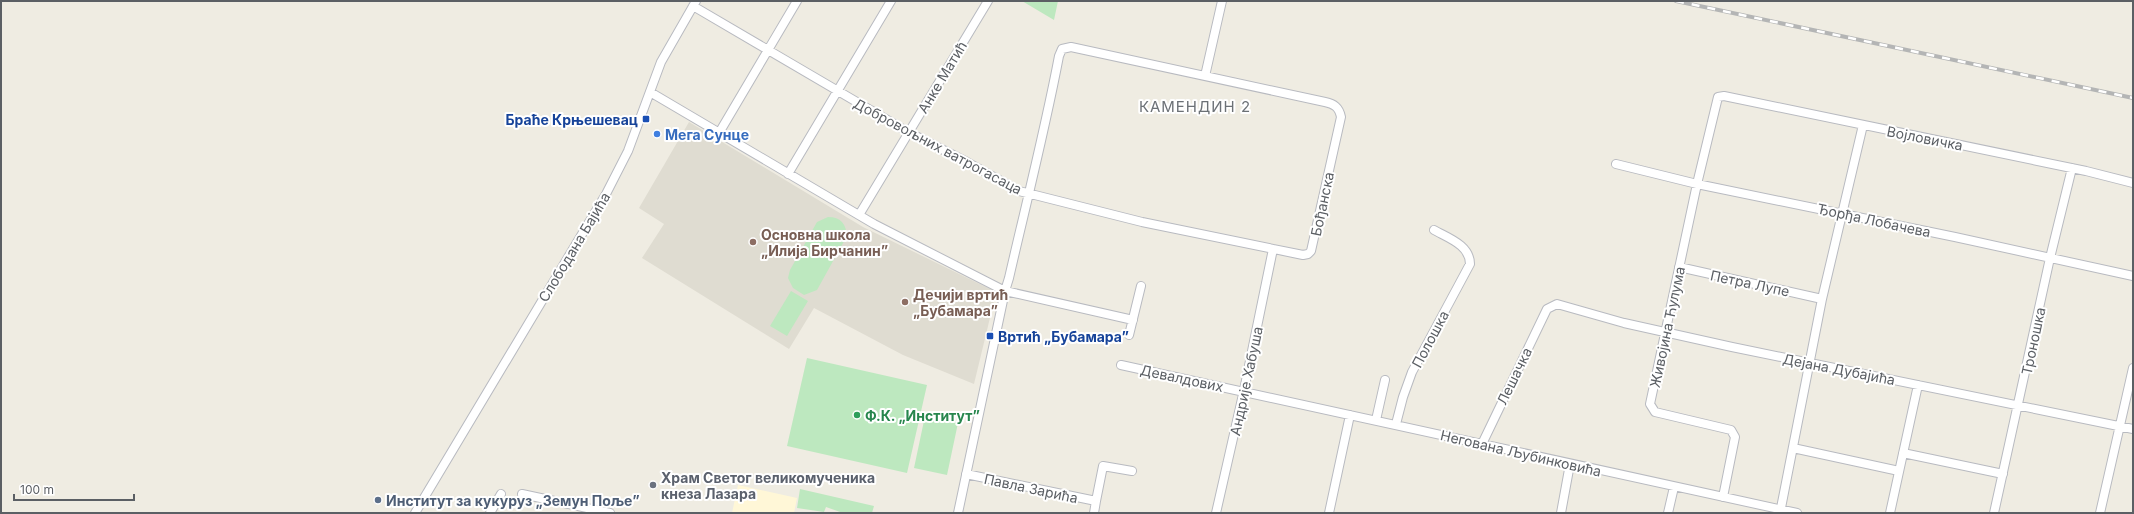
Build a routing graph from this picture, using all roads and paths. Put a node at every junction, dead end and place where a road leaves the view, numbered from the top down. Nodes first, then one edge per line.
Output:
1 (797, 1) edge
2 (891, 1) edge
3 (988, 1) edge
4 (1222, 1) edge
5 (694, 3) edge
6 (768, 50) junction
7 (1205, 76) junction
8 (650, 92) junction
9 (837, 92) junction
10 (1718, 97) joint
11 (1863, 125) junction
12 (908, 132) junction
13 (719, 133) junction
14 (1616, 164) dead end
15 (2072, 168) junction
16 (788, 174) junction
17 (2133, 183) edge
18 (1697, 184) junction
19 (1028, 194) junction
20 (1843, 214) junction
21 (859, 215) junction
22 (1434, 230) dead end
23 (1273, 249) junction
24 (2050, 258) junction
25 (1679, 267) junction
26 (2133, 276) edge
27 (1141, 286) dead end
28 (1005, 291) junction
29 (1822, 299) junction
30 (1547, 309) joint
31 (1133, 320) junction
32 (1665, 333) junction
33 (1129, 335) dead end
34 (1809, 364) junction
35 (1121, 365) dead end
36 (2133, 368) edge
37 (1385, 380) dead end
38 (1918, 385) junction
39 (1244, 390) junction
40 (2019, 405) junction
41 (1350, 415) junction
42 (1376, 420) junction
43 (1396, 424) junction
44 (2120, 427) junction
45 (2133, 429) edge
46 (1482, 444) junction
47 (1793, 448) junction
48 (1903, 453) junction
49 (1570, 464) junction
50 (1899, 471) junction
51 (1132, 472) dead end
52 (966, 474) junction
53 (2003, 474) junction
54 (1674, 487) junction
55 (501, 494) dead end
56 (522, 494) dead end
57 (1723, 497) junction
58 (1096, 501) junction
59 (1780, 511) edge
60 (415, 513) edge
61 (490, 513) edge
62 (610, 513) edge
63 (958, 513) edge
64 (1094, 513) edge
65 (1216, 513) edge
66 (1329, 513) edge
67 (1560, 513) edge
68 (1668, 513) edge
69 (1797, 513) edge
70 (1890, 513) edge
71 (1994, 513) edge
72 (2100, 513) edge

1 - 6 street
2 - 9 street
3 - 12 street, Анке Матић
4 - 7 street
5 - 6 street, Добровољних ватрогасаца
5 - 8 street, Слободана Бајића
6 - 9 street, Добровољних ватрогасаца
6 - 13 street
7 - 19 street
7 - 23 street, Бођанска
8 - 13 street
8 - 60 street, Слободана Бајића
9 - 12 street, Добровољних ватрогасаца
9 - 16 street
10 - 11 street, Војловичка
10 - 18 street, Живојина Ћулума
11 - 15 street, Војловичка
11 - 20 street
12 - 19 street, Добровољних ватрогасаца
12 - 21 street, Анке Матић
13 - 16 street
14 - 18 street, Ђорђа Лобачева
15 - 17 street, Војловичка
15 - 24 street, Троношка
16 - 21 street
18 - 20 street, Ђорђа Лобачева
18 - 25 street, Живојина Ћулума
19 - 23 street, Добровољних ватрогасаца
19 - 28 street
20 - 24 street, Ђорђа Лобачева
20 - 29 street
21 - 28 street
22 - 43 street, Полошка
23 - 39 street, Андрије Хабуша
24 - 26 street, Ђорђа Лобачева
24 - 40 street, Троношка
25 - 29 street, Петра Лупе
25 - 32 street, Живојина Ћулума
27 - 31 street
28 - 31 street
28 - 52 street
29 - 34 street
30 - 32 street, Дејана Дубајића
30 - 46 street, Лешачка
31 - 33 street
32 - 34 street, Дејана Дубајића
32 - 57 street, Живојина Ћулума
34 - 38 street, Дејана Дубајића
34 - 47 street
35 - 39 street, Девалдових
36 - 44 street
37 - 42 street
38 - 40 street, Дејана Дубајића
38 - 48 street
39 - 41 street, Негована Љубинковића
39 - 65 street, Андрије Хабуша
40 - 44 street, Дејана Дубајића
40 - 53 street, Троношка
41 - 42 street, Негована Љубинковића
41 - 66 street
42 - 43 street, Негована Љубинковића
43 - 46 street, Негована Љубинковића
44 - 45 street, Дејана Дубајића
44 - 72 street
46 - 49 street, Негована Љубинковића
47 - 50 street
47 - 59 street
48 - 50 street
48 - 53 street
49 - 54 street, Негована Љубинковића
49 - 67 street
50 - 70 street
51 - 58 street, Павла Зарића
52 - 58 street, Павла Зарића
52 - 63 street
53 - 71 street, Троношка
54 - 57 street, Негована Љубинковића
54 - 68 street
55 - 61 street
56 - 62 street
57 - 59 street, Негована Љубинковића
58 - 64 street, Павла Зарића
59 - 69 street, Негована Љубинковића

